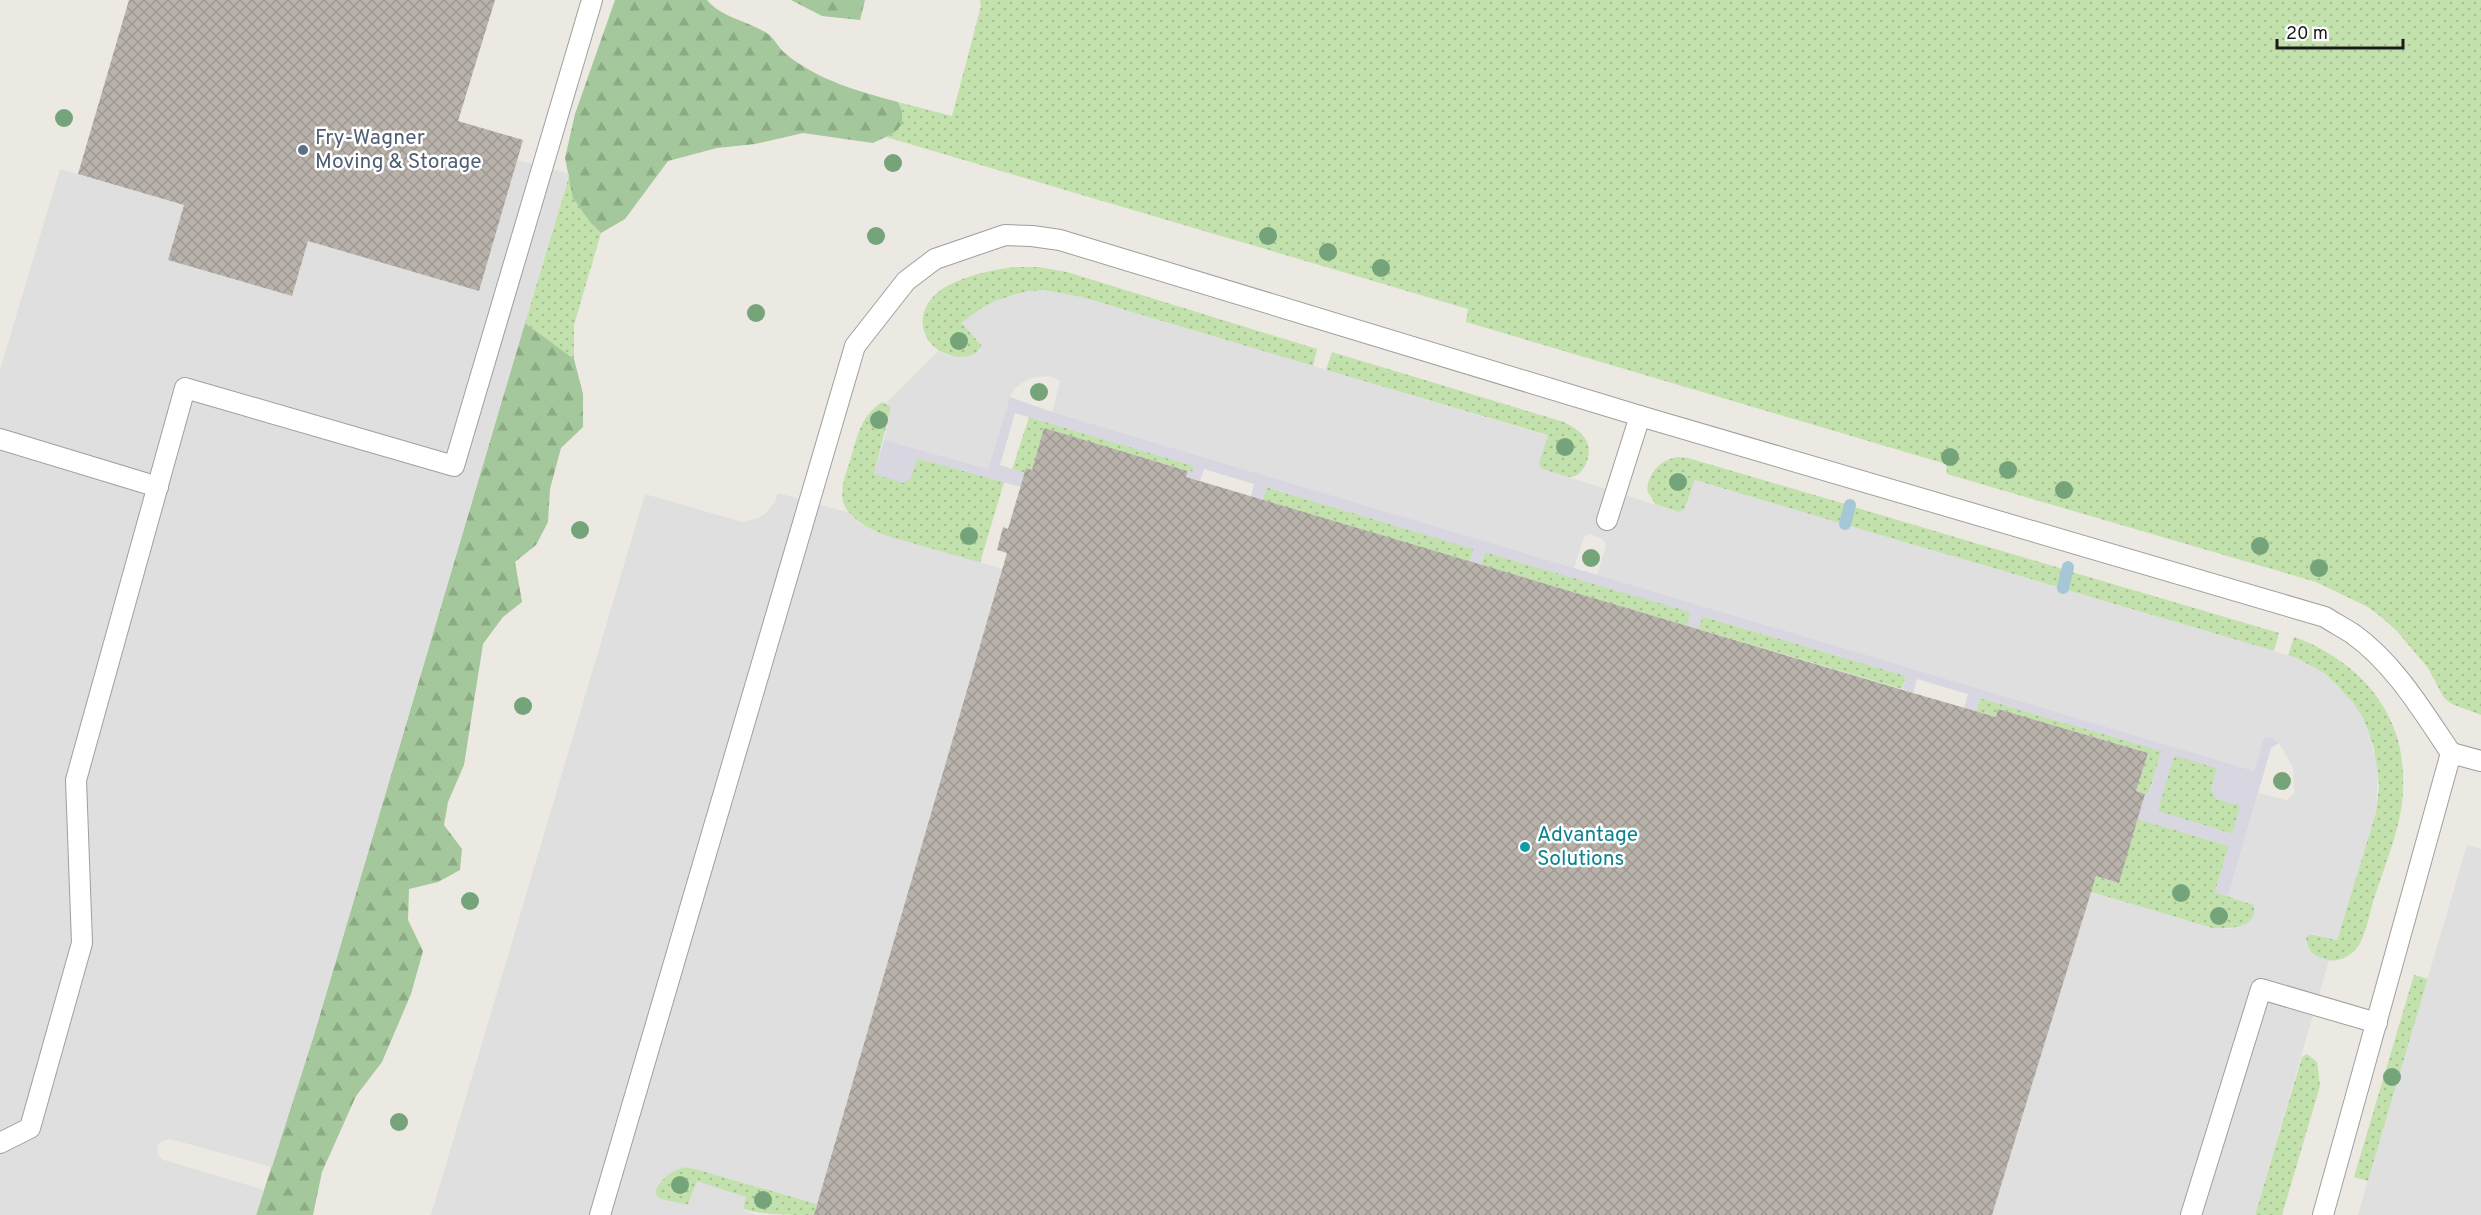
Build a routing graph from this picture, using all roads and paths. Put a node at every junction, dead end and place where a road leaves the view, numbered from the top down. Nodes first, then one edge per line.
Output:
1 (592, 0) edge
2 (1640, 416) junction
3 (0, 440) edge
4 (158, 487) junction
5 (1607, 520) dead end
6 (2451, 753) junction
7 (2481, 761) edge
8 (2377, 1023) junction
9 (0, 1143) edge
10 (600, 1215) edge
11 (2191, 1215) edge
12 (2323, 1215) edge

1 - 4 lane
2 - 5 lane
2 - 6 lane
2 - 10 lane
3 - 4 lane
4 - 9 lane
6 - 7 lane
6 - 8 lane
8 - 11 lane
8 - 12 lane

